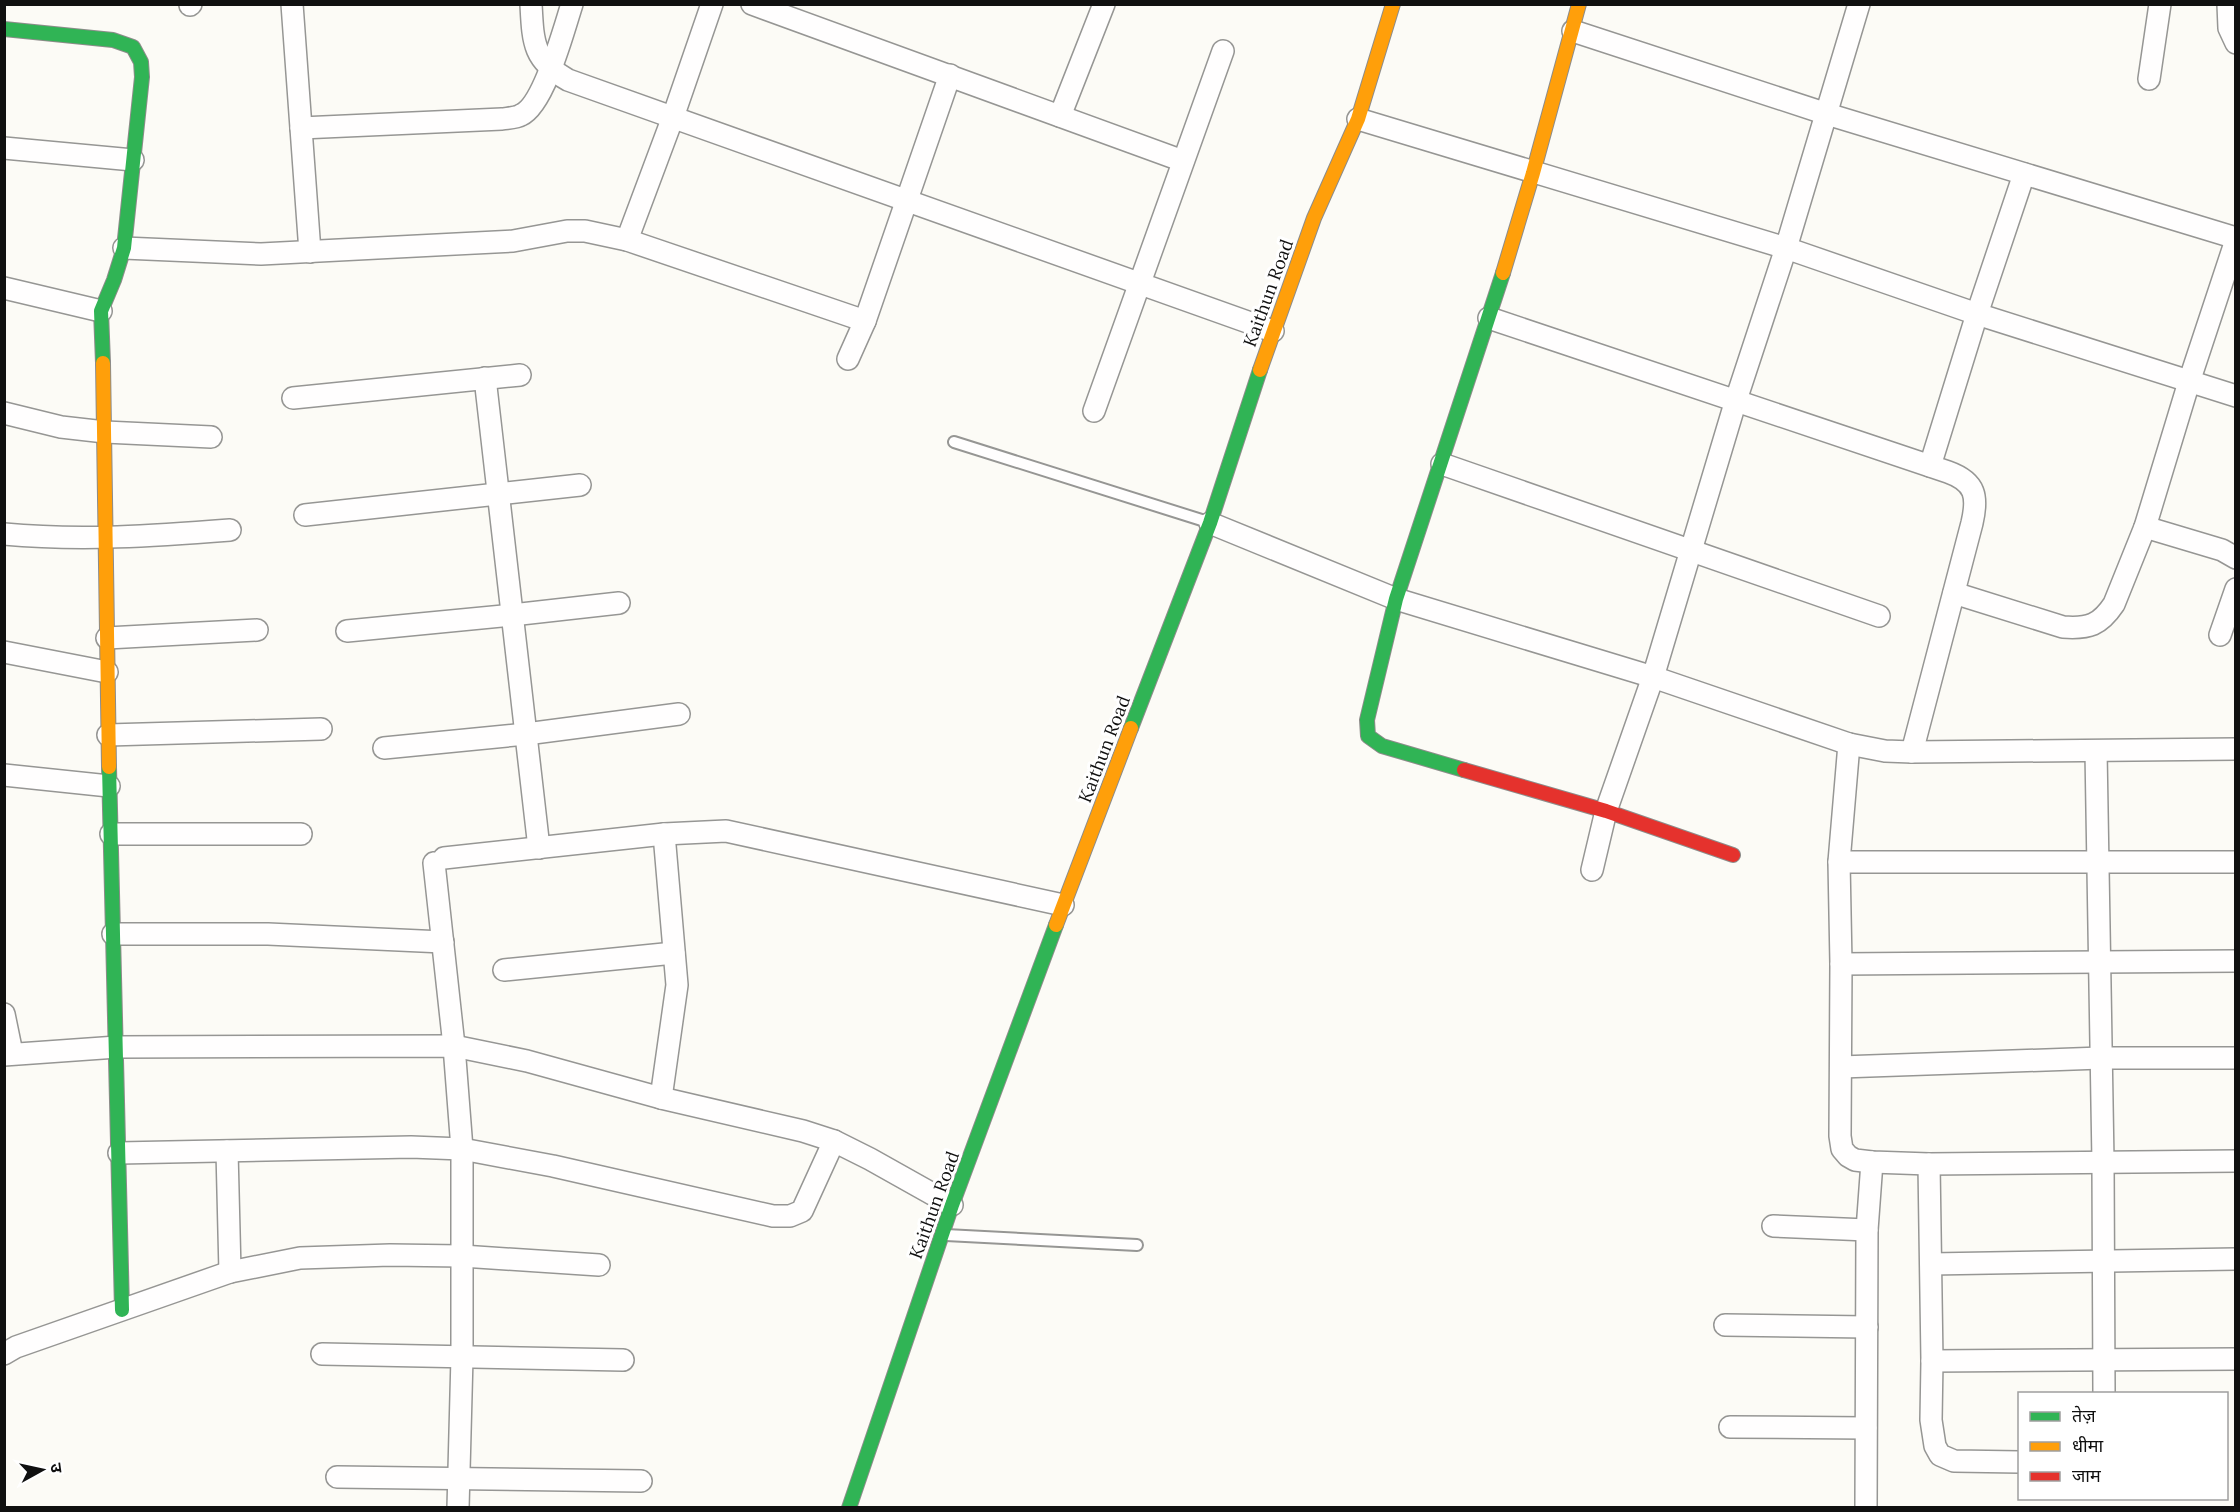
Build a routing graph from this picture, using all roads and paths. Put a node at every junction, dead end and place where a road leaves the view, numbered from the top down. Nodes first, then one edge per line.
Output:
1 (292, 4) edge
2 (531, 4) edge
3 (572, 4) edge
4 (712, 4) edge
5 (752, 4) edge
6 (1104, 4) edge
7 (1393, 4) edge
8 (1579, 4) edge
9 (1859, 4) edge
10 (2160, 4) edge
11 (2229, 4) edge
12 (4, 29) edge
13 (1572, 31) junction
14 (2235, 43) edge
15 (1223, 51) dead end
16 (550, 70) junction
17 (950, 75) junction
18 (2149, 79) dead end
19 (1827, 114) junction
20 (1060, 116) junction
21 (673, 117) junction
22 (1358, 119) junction
23 (301, 128) junction
24 (4, 148) edge
25 (133, 160) junction
26 (1183, 161) junction
27 (1533, 173) junction
28 (2024, 174) junction
29 (907, 200) junction
30 (2235, 239) edge
31 (627, 240) junction
32 (124, 248) junction
33 (1786, 248) junction
34 (310, 252) junction
35 (1140, 284) junction
36 (4, 288) edge
37 (101, 311) junction
38 (1977, 314) junction
39 (1489, 318) junction
40 (864, 321) junction
41 (1273, 331) junction
42 (848, 359) dead end
43 (520, 375) dead end
44 (484, 378) junction
45 (2189, 382) junction
46 (2235, 396) edge
47 (293, 398) dead end
48 (1736, 400) junction
49 (1094, 411) dead end
50 (4, 413) edge
51 (105, 432) junction
52 (211, 437) dead end
53 (954, 442) dead end
54 (1442, 464) junction
55 (1930, 466) junction
56 (580, 485) dead end
57 (498, 495) junction
58 (305, 515) dead end
59 (1210, 523) junction
60 (2145, 527) junction
61 (230, 530) dead end
62 (4, 534) edge
63 (106, 538) junction
64 (1690, 550) junction
65 (2235, 558) edge
66 (2235, 589) edge
67 (1954, 593) junction
68 (1396, 599) junction
69 (619, 603) dead end
70 (512, 615) junction
71 (1879, 616) dead end
72 (256, 630) dead end
73 (347, 631) dead end
74 (2220, 635) dead end
75 (107, 638) junction
76 (4, 652) edge
77 (107, 672) junction
78 (1653, 677) junction
79 (679, 714) dead end
80 (321, 729) dead end
81 (526, 734) junction
82 (108, 735) junction
83 (1849, 744) junction
84 (384, 748) dead end
85 (2235, 749) edge
86 (2096, 751) junction
87 (1912, 752) junction
88 (4, 775) edge
89 (109, 786) junction
90 (1606, 811) junction
91 (111, 834) junction
92 (301, 834) dead end
93 (664, 834) junction
94 (539, 848) junction
95 (1733, 855) dead end
96 (1839, 862) junction
97 (2098, 862) junction
98 (2235, 862) edge
99 (1592, 870) dead end
100 (1063, 905) junction
101 (113, 934) junction
102 (443, 942) junction
103 (674, 953) junction
104 (2235, 961) edge
105 (2100, 962) junction
106 (1841, 964) junction
107 (504, 970) dead end
108 (4, 1014) edge
109 (454, 1046) junction
110 (117, 1047) junction
111 (8, 1054) edge
112 (2101, 1058) junction
113 (2235, 1058) edge
114 (1841, 1067) junction
115 (661, 1098) junction
116 (834, 1142) junction
117 (462, 1149) junction
118 (227, 1151) junction
119 (119, 1153) junction
120 (2235, 1161) edge
121 (1872, 1162) junction
122 (2103, 1162) junction
123 (1929, 1164) junction
124 (952, 1205) junction
125 (1773, 1226) dead end
126 (1867, 1230) junction
127 (942, 1235) junction
128 (1137, 1245) dead end
129 (462, 1256) junction
130 (2235, 1259) edge
131 (2103, 1261) junction
132 (1931, 1264) junction
133 (599, 1265) dead end
134 (230, 1272) junction
135 (122, 1310) junction
136 (1725, 1325) dead end
137 (1867, 1327) junction
138 (4, 1354) edge
139 (322, 1354) dead end
140 (462, 1357) junction
141 (2103, 1359) junction
142 (2235, 1359) edge
143 (622, 1360) dead end
144 (1932, 1361) junction
145 (2104, 1392) edge
146 (1730, 1427) dead end
147 (1866, 1428) junction
148 (2018, 1462) edge
149 (337, 1477) dead end
150 (459, 1479) junction
151 (641, 1481) dead end
152 (855, 1490) junction
153 (458, 1508) edge
154 (849, 1508) edge
155 (865, 1508) edge
156 (1866, 1508) edge

1 - 23 street
2 - 16 street
3 - 16 street
4 - 21 street
5 - 17 street
6 - 20 street
7 - 22 street, Kaithun Road
8 - 13 street
9 - 19 street
10 - 18 street
11 - 14 street
12 - 25 street
13 - 19 street
13 - 27 street
15 - 26 street
16 - 21 street
16 - 23 street
17 - 20 street
17 - 29 street
19 - 28 street
19 - 33 street
20 - 26 street
21 - 29 street
21 - 31 street
22 - 27 street
22 - 41 street, Kaithun Road
23 - 34 street
24 - 25 street
25 - 32 street
26 - 35 street
27 - 33 street
27 - 39 street
28 - 30 street
28 - 38 street
29 - 35 street
29 - 40 street
30 - 45 street
31 - 34 street
31 - 40 street
32 - 34 street
32 - 37 street
33 - 38 street
33 - 48 street
35 - 41 street
35 - 49 street
36 - 37 street
37 - 51 street
38 - 45 street
38 - 55 street
39 - 48 street
39 - 54 street
40 - 42 street
41 - 59 street, Kaithun Road
43 - 44 street
44 - 47 street
44 - 57 street
45 - 46 street
45 - 60 street
48 - 55 street
48 - 64 street
50 - 51 street
51 - 52 street
51 - 63 street
53 - 59 lane
54 - 64 street
54 - 68 street
55 - 67 street
56 - 57 street
57 - 58 street
57 - 70 street
59 - 68 street
59 - 100 street, Kaithun Road
60 - 65 street
60 - 67 street
61 - 63 street
62 - 63 street
63 - 75 street
64 - 71 street
64 - 78 street
66 - 74 street
67 - 87 street
68 - 78 street
68 - 90 street
69 - 70 street
70 - 73 street
70 - 81 street
72 - 75 street
75 - 77 street
76 - 77 street
77 - 82 street
78 - 83 street
78 - 90 street
79 - 81 street
80 - 82 street
81 - 84 street
81 - 94 street
82 - 89 street
83 - 87 street
83 - 96 street
85 - 86 street
86 - 87 street
86 - 97 street
88 - 89 street
89 - 91 street
90 - 95 street
90 - 99 street
91 - 92 street
91 - 101 street
93 - 94 street
93 - 100 street
93 - 103 street
94 - 102 street
96 - 97 street
96 - 106 street
97 - 98 street
97 - 105 street
100 - 124 street, Kaithun Road
101 - 102 street
101 - 110 street
102 - 109 street
103 - 107 street
103 - 115 street
104 - 105 street
105 - 106 street
105 - 112 street
106 - 114 street
108 - 111 street
109 - 110 street
109 - 115 street
109 - 117 street
110 - 111 street
110 - 119 street
112 - 113 street
112 - 114 street
112 - 122 street
114 - 121 street
115 - 116 street
116 - 117 street
116 - 124 street
117 - 118 street
117 - 129 street
118 - 119 street
118 - 134 street
119 - 135 street
120 - 122 street
121 - 123 street
121 - 126 street
122 - 123 street
122 - 131 street
123 - 132 street
124 - 127 street, Kaithun Road
125 - 126 street
126 - 137 street
127 - 128 lane
127 - 152 street, Kaithun Road
129 - 133 street
129 - 134 street
129 - 140 street
130 - 131 street
131 - 132 street
131 - 141 street
132 - 144 street
134 - 135 street
135 - 138 street
136 - 137 street
137 - 147 street
139 - 140 street
140 - 143 street
140 - 150 street
141 - 142 street
141 - 144 street
141 - 145 street
144 - 148 street
146 - 147 street
147 - 156 street
149 - 150 street
150 - 151 street
150 - 153 street
152 - 154 street, Kaithun Road
152 - 155 street

